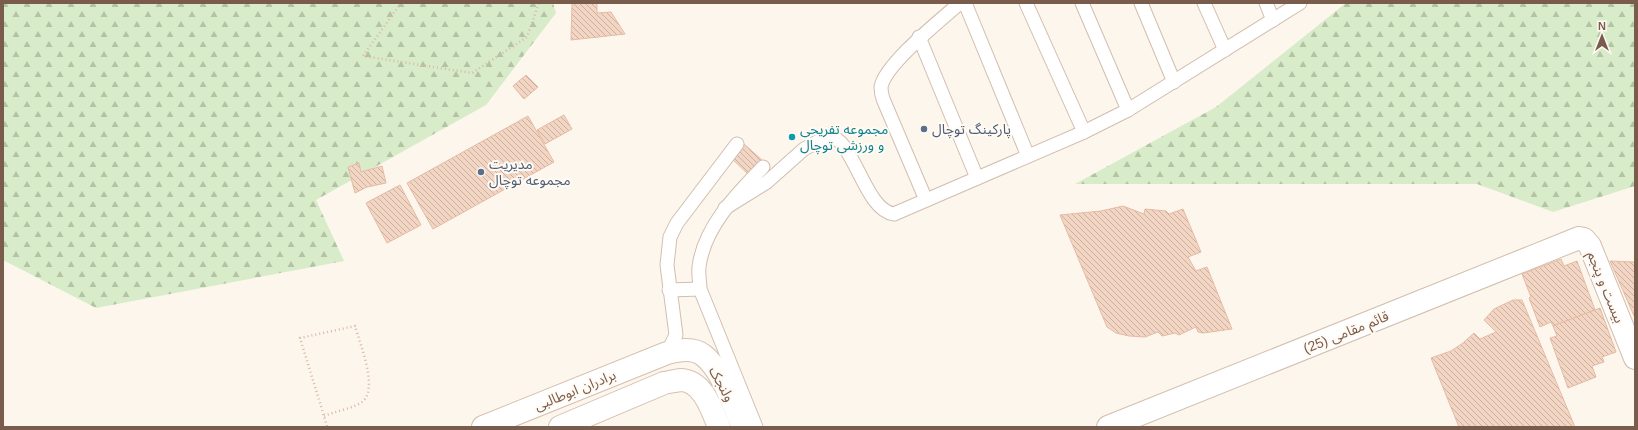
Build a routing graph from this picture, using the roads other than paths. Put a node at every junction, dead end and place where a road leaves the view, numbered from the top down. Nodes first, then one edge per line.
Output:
1 (960, 3) edge
2 (965, 3) edge
3 (1026, 3) edge
4 (1082, 3) edge
5 (1141, 3) edge
6 (1204, 3) edge
7 (1266, 3) edge
8 (1300, 3) edge
9 (1273, 20) junction
10 (919, 37) junction
11 (1225, 50) junction
12 (1174, 82) junction
13 (1128, 110) junction
14 (1084, 132) junction
15 (736, 144) dead end
16 (1028, 156) junction
17 (763, 167) dead end
18 (977, 178) junction
19 (926, 200) junction
20 (725, 208) junction
21 (1584, 240) joint
22 (700, 289) junction
23 (669, 290) junction
24 (667, 353) junction
25 (1635, 358) edge
26 (708, 402) joint
27 (483, 427) edge
28 (560, 427) edge
29 (719, 427) edge
30 (743, 427) edge
31 (756, 427) edge
32 (1108, 427) edge

1 - 10 lane
2 - 16 lane
3 - 14 lane
4 - 13 lane
5 - 12 lane
6 - 11 lane
7 - 9 lane
8 - 9 lane
9 - 11 lane
10 - 18 lane
10 - 19 lane
11 - 12 lane
12 - 13 lane
13 - 14 lane
14 - 16 lane
15 - 23 lane
16 - 18 lane
17 - 20 lane
18 - 19 lane
19 - 20 lane
20 - 22 lane
21 - 25 street, بیست و پنجم
21 - 32 street, قائم مقامی (25)
22 - 23 lane
22 - 31 lane
23 - 24 lane
24 - 27 street, برادران ابوطالبی
24 - 30 street, ولنجک
26 - 28 street, برادران ابوطالبی
26 - 29 street, ولنجک

